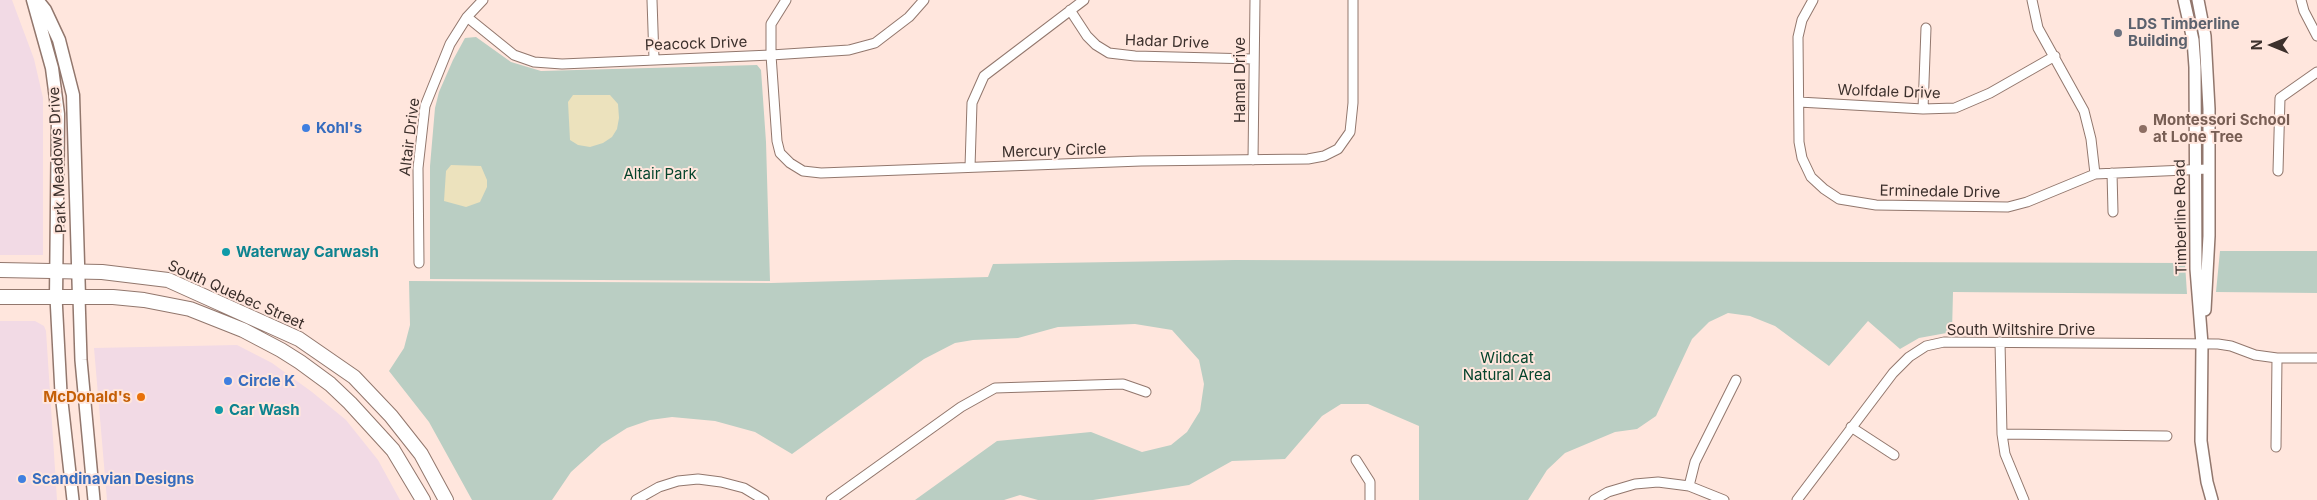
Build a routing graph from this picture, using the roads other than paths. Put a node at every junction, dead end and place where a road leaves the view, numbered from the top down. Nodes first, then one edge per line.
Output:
1 (35, 0) edge
2 (483, 0) edge
3 (652, 0) edge
4 (786, 0) edge
5 (924, 0) edge
6 (1084, 0) edge
7 (1255, 0) edge
8 (1353, 0) edge
9 (1813, 0) edge
10 (2032, 0) edge
11 (2184, 0) edge
12 (2198, 0) edge
13 (2302, 0) edge
14 (1070, 10) junction
15 (467, 17) junction
16 (1926, 28) dead end
17 (2317, 36) edge
18 (771, 55) junction
19 (2055, 56) junction
20 (654, 59) junction
21 (1253, 59) junction
22 (2317, 72) edge
23 (1799, 102) junction
24 (1923, 109) junction
25 (1253, 160) junction
26 (970, 167) junction
27 (2195, 169) junction
28 (2208, 170) junction
29 (2278, 172) dead end
30 (2112, 173) junction
31 (2096, 174) junction
32 (2112, 212) dead end
33 (419, 263) dead end
34 (0, 270) edge
35 (56, 271) junction
36 (79, 272) junction
37 (0, 296) edge
38 (56, 297) junction
39 (79, 297) junction
40 (2000, 342) junction
41 (2202, 344) junction
42 (2277, 358) junction
43 (2317, 358) edge
44 (1736, 380) dead end
45 (1146, 392) dead end
46 (1851, 427) junction
47 (2002, 434) junction
48 (2167, 436) dead end
49 (2276, 447) dead end
50 (1894, 454) dead end
51 (1356, 460) dead end
52 (1690, 486) junction
53 (73, 500) edge
54 (94, 500) edge
55 (424, 500) edge
56 (446, 500) edge
57 (636, 500) edge
58 (764, 500) edge
59 (831, 500) edge
60 (1370, 500) edge
61 (1594, 500) edge
62 (1724, 500) edge
63 (1797, 500) edge
64 (2024, 500) edge
65 (2212, 500) edge

1 - 35 main road, Park Meadows Drive
1 - 36 main road, Park Meadows Drive
2 - 15 street, Altair Drive
3 - 20 street
4 - 18 street, Mercury Circle
5 - 18 street, Peacock Drive
6 - 14 street
7 - 21 street, Hamal Drive
8 - 25 street, Mercury Circle
9 - 23 street, Erminedale Drive
10 - 19 street
11 - 27 street, Timberline Road
12 - 28 street, Timberline Road
13 - 17 street
14 - 21 street, Hadar Drive
14 - 26 street
15 - 20 street, Peacock Drive
15 - 33 street, Altair Drive
16 - 24 street
18 - 20 street, Peacock Drive
18 - 26 street, Mercury Circle
19 - 24 street, Wolfdale Drive
19 - 31 street
21 - 25 street, Hamal Drive
22 - 29 street
23 - 24 street, Wolfdale Drive
23 - 31 street, Erminedale Drive
25 - 26 street, Mercury Circle
27 - 28 street, Erminedale Drive
27 - 30 street, Erminedale Drive
27 - 41 street, Timberline Road
28 - 41 street, Timberline Road
30 - 31 street, Erminedale Drive
30 - 32 street
34 - 35 main road, South Quebec Street
35 - 36 main road, South Quebec Street
35 - 38 main road, Park Meadows Drive
36 - 39 main road, Park Meadows Drive
36 - 56 main road, South Quebec Street
37 - 38 main road, South Quebec Street
38 - 39 main road, South Quebec Street
38 - 53 street
39 - 54 street
39 - 55 main road, South Quebec Street
40 - 41 street, South Wiltshire Drive
40 - 46 street, South Wiltshire Drive
40 - 47 street
41 - 42 street, South Wiltshire Drive
41 - 65 street, Timberline Road
42 - 43 street, South Wiltshire Drive
42 - 49 street
44 - 52 street
45 - 59 street
46 - 50 street
46 - 63 street, South Wiltshire Drive
47 - 48 street
47 - 64 street
51 - 60 street
52 - 61 street
52 - 62 street
57 - 58 street

